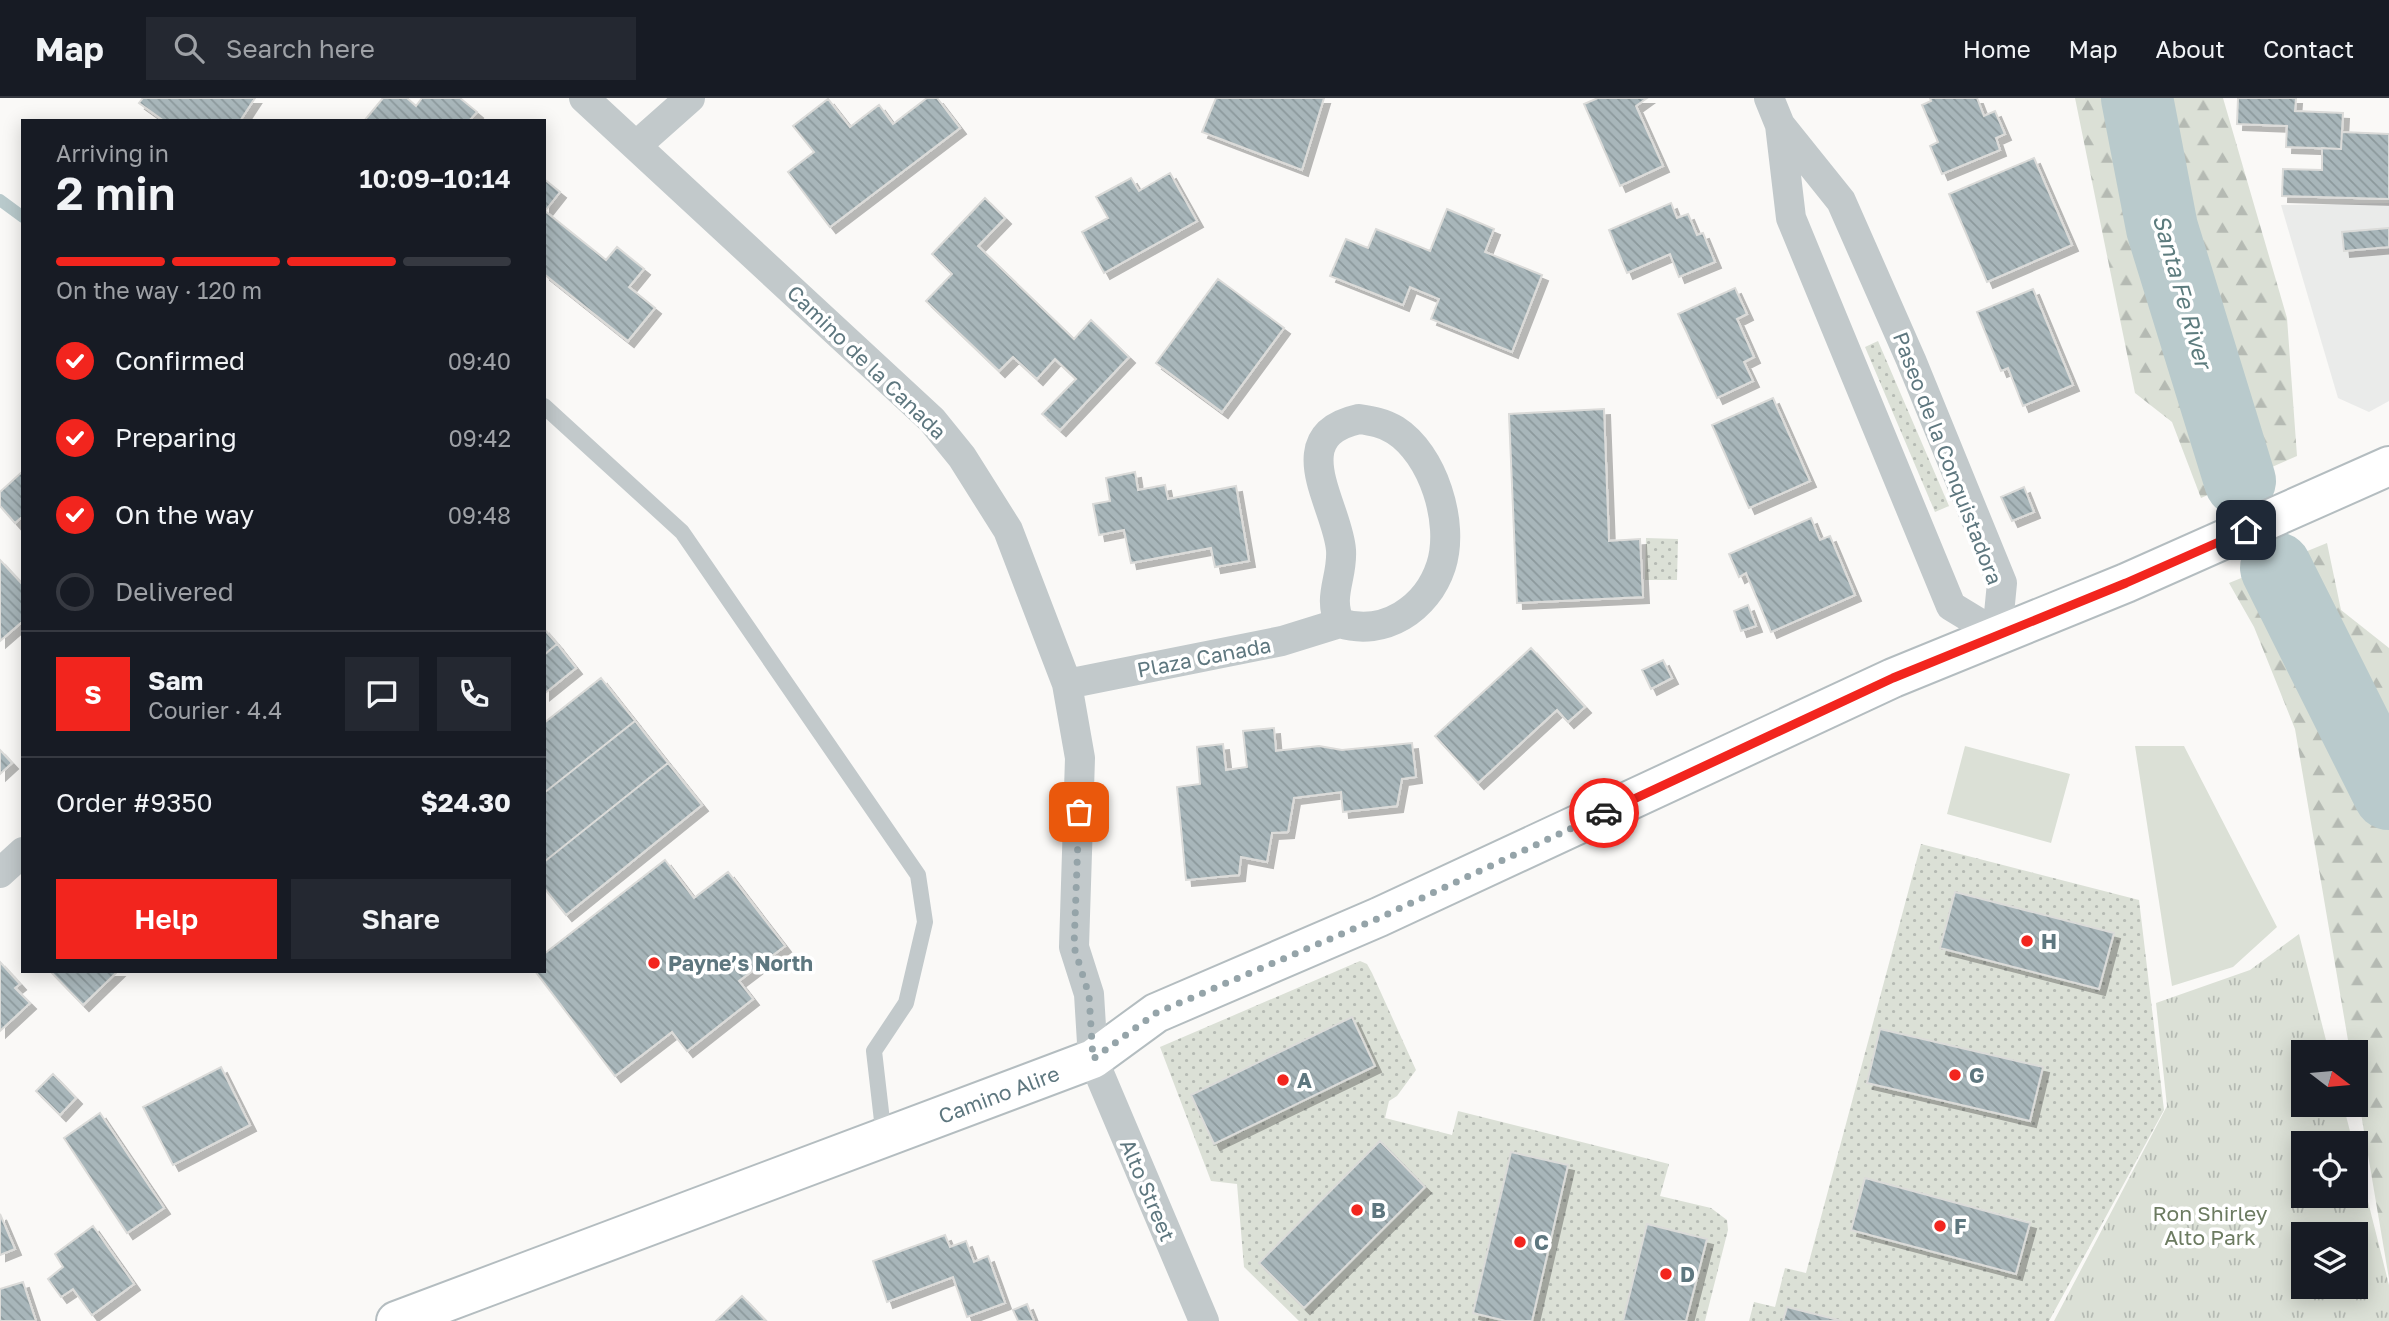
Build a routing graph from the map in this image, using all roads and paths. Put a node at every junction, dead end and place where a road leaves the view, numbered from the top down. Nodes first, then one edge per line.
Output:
1 (584, 98) edge
2 (690, 98) edge
3 (1769, 98) edge
4 (1780, 125) junction
5 (637, 145) junction
6 (546, 408) edge
7 (2389, 466) edge
8 (1340, 623) junction
9 (1997, 634) junction
10 (1067, 684) junction
11 (21, 854) edge
12 (0, 873) edge
13 (1093, 1059) junction
14 (884, 1138) junction
15 (396, 1321) edge
16 (1204, 1321) edge

1 - 5 street, Camino de la Canada
2 - 5 street
3 - 4 street, Paseo de la Conquistadora
4 - 9 street, Paseo de la Conquistadora
4 - 9 street, Paseo de la Conquistadora
5 - 10 street, Camino de la Canada
6 - 14 lane
7 - 9 street, Camino Alire
8 - 8 street, Plaza Canada
8 - 10 street, Plaza Canada
9 - 13 street, Camino Alire
10 - 13 street, Camino de la Canada
11 - 12 street
13 - 14 street, Camino Alire
13 - 16 street, Alto Street
14 - 15 street, Camino Alire

